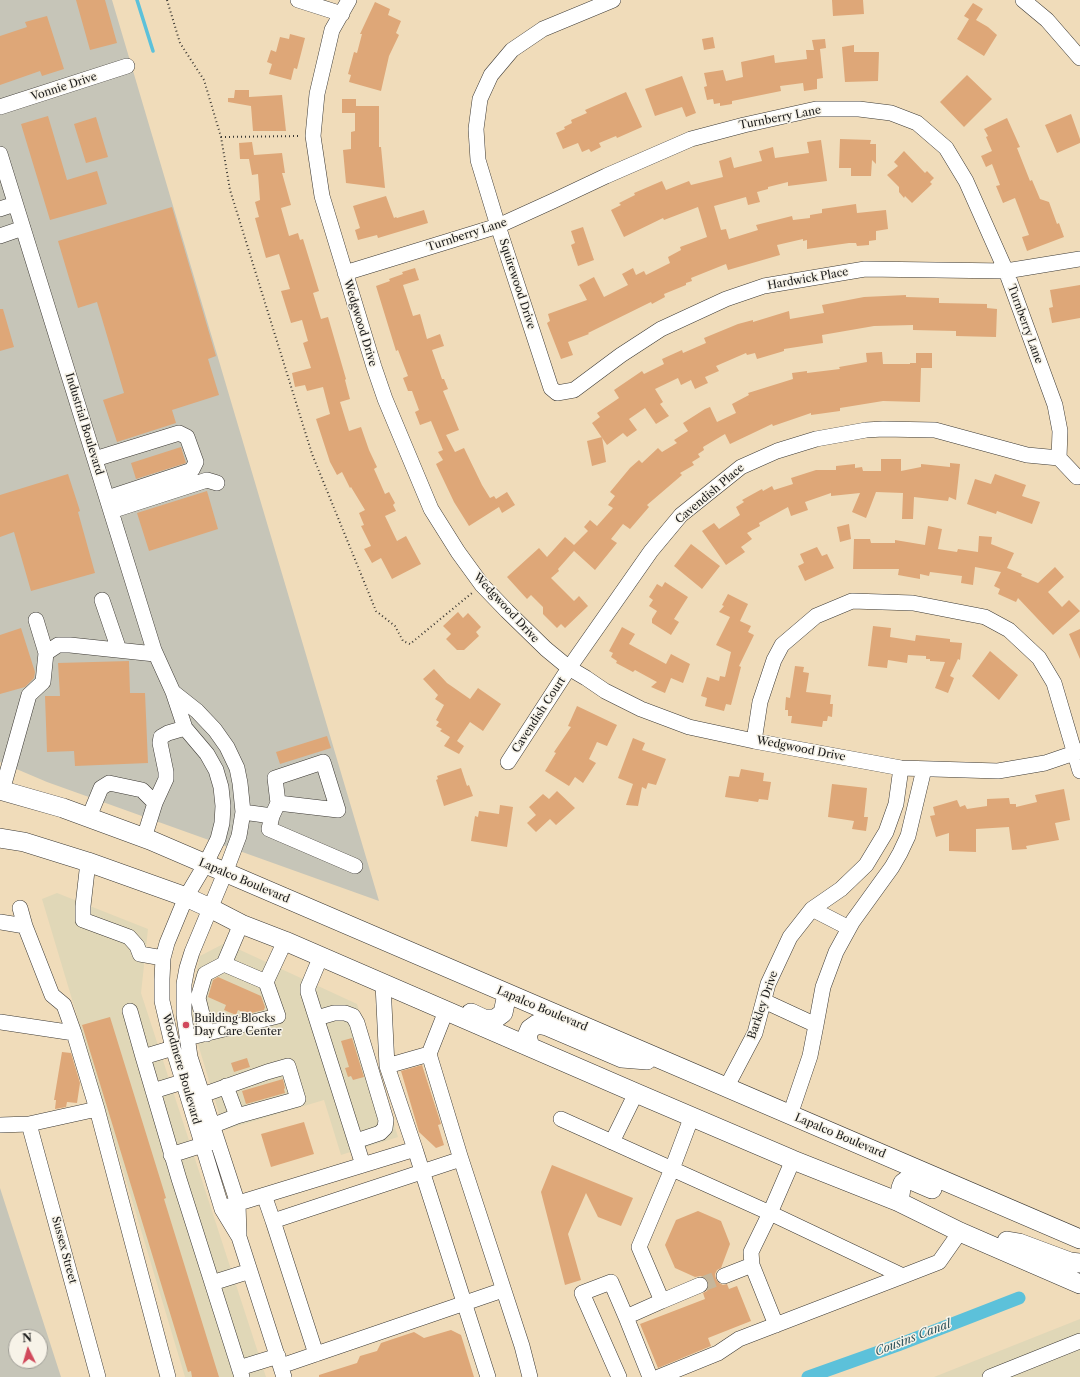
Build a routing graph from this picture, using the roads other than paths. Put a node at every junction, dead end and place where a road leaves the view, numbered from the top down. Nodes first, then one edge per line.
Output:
1 (298, 0) edge
2 (349, 0) edge
3 (613, 0) edge
4 (1023, 0) edge
5 (342, 14) junction
6 (1080, 58) edge
7 (127, 66) dead end
8 (0, 107) edge
9 (0, 154) edge
10 (16, 204) junction
11 (0, 209) edge
12 (498, 226) junction
13 (23, 228) junction
14 (0, 236) edge
15 (1080, 259) edge
16 (1006, 271) junction
17 (345, 273) junction
18 (562, 392) joint
19 (1059, 458) junction
20 (95, 459) junction
21 (1077, 477) dead end
22 (217, 483) dead end
23 (109, 505) junction
24 (102, 600) dead end
25 (36, 620) dead end
26 (119, 650) junction
27 (46, 653) junction
28 (155, 654) junction
29 (569, 668) junction
30 (173, 692) junction
31 (185, 728) junction
32 (754, 741) junction
33 (1078, 752) edge
34 (508, 762) dead end
35 (901, 768) junction
36 (924, 769) junction
37 (1080, 771) edge
38 (1, 791) edge
39 (155, 803) junction
40 (243, 812) junction
41 (88, 817) junction
42 (0, 838) edge
43 (144, 838) junction
44 (873, 854) junction
45 (88, 862) junction
46 (894, 864) junction
47 (205, 865) junction
48 (355, 866) dead end
49 (225, 873) junction
50 (186, 897) junction
51 (20, 908) dead end
52 (210, 908) junction
53 (812, 910) junction
54 (0, 922) edge
55 (241, 924) junction
56 (25, 926) junction
57 (849, 928) junction
58 (285, 941) junction
59 (321, 956) junction
60 (163, 958) junction
61 (224, 964) junction
62 (341, 965) junction
63 (266, 982) junction
64 (383, 984) junction
65 (507, 994) junction
66 (764, 1001) junction
67 (130, 1011) dead end
68 (446, 1011) junction
69 (316, 1018) junction
70 (0, 1022) edge
71 (816, 1025) junction
72 (74, 1033) junction
73 (207, 1034) junction
74 (187, 1038) junction
75 (530, 1047) junction
76 (173, 1048) junction
77 (428, 1054) junction
78 (143, 1057) junction
79 (664, 1061) junction
80 (387, 1066) junction
81 (190, 1079) junction
82 (226, 1086) junction
83 (726, 1088) junction
84 (152, 1091) junction
85 (636, 1093) junction
86 (196, 1098) junction
87 (97, 1109) junction
88 (790, 1114) junction
89 (237, 1116) junction
90 (692, 1116) junction
91 (561, 1119) dead end
92 (29, 1124) junction
93 (0, 1125) edge
94 (208, 1136) junction
95 (356, 1141) junction
96 (612, 1142) junction
97 (415, 1149) junction
98 (171, 1155) junction
99 (461, 1159) junction
100 (793, 1160) junction
101 (363, 1165) junction
102 (672, 1169) junction
103 (423, 1172) junction
104 (264, 1195) junction
105 (983, 1197) junction
106 (898, 1202) junction
107 (238, 1204) junction
108 (222, 1208) junction
109 (770, 1213) junction
110 (273, 1221) junction
111 (960, 1232) junction
112 (239, 1237) junction
113 (1080, 1239) edge
114 (1080, 1263) edge
115 (752, 1265) junction
116 (250, 1271) junction
117 (724, 1276) tunnel mouth
118 (903, 1276) junction
119 (212, 1283) junction
120 (1080, 1284) edge
121 (700, 1285) tunnel mouth
122 (503, 1290) junction
123 (662, 1301) junction
124 (465, 1303) junction
125 (626, 1317) junction
126 (776, 1325) junction
127 (1080, 1341) edge
128 (316, 1354) junction
129 (281, 1366) edge
130 (240, 1372) edge
131 (98, 1377) edge
132 (168, 1377) edge
133 (488, 1377) edge
134 (530, 1377) edge
135 (619, 1377) edge
136 (650, 1377) edge
137 (659, 1377) edge
138 (990, 1377) edge

1 - 5 street
2 - 5 street, Wedgwood Drive
3 - 12 street, Squirewood Drive
4 - 6 street
5 - 17 street, Wedgwood Drive
7 - 8 street, Vonnie Drive
9 - 10 street, Industrial Boulevard
10 - 11 street
10 - 13 street, Industrial Boulevard
12 - 16 street, Turnberry Lane
12 - 17 street, Turnberry Lane
12 - 18 street, Squirewood Drive
13 - 14 street
13 - 20 street, Industrial Boulevard
15 - 16 street, Hardwick Place
16 - 18 street, Hardwick Place
16 - 19 street, Turnberry Lane
17 - 29 street, Wedgwood Drive
19 - 21 street
19 - 29 street, Cavendish Place
20 - 23 street, Industrial Boulevard
20 - 23 street
22 - 23 street
23 - 28 street, Industrial Boulevard
24 - 26 street
25 - 27 street
26 - 27 street
26 - 28 street
27 - 38 street
28 - 30 street, Industrial Boulevard
29 - 32 street, Wedgwood Drive
29 - 34 street, Cavendish Court
30 - 31 street, Industrial Boulevard
30 - 40 street, Industrial Boulevard
31 - 39 street
31 - 47 street, Industrial Boulevard
32 - 33 street
32 - 35 street, Wedgwood Drive
33 - 36 street, Wedgwood Drive
33 - 37 street
35 - 36 street, Wedgwood Drive
35 - 44 street, Barkley Drive
36 - 46 street
38 - 41 main road, Lapalco Boulevard
39 - 41 street
39 - 43 street
40 - 48 street
40 - 49 street, Industrial Boulevard
41 - 43 main road, Lapalco Boulevard
42 - 45 main road
43 - 47 main road, Lapalco Boulevard
44 - 46 street
44 - 53 street, Barkley Drive
45 - 50 main road
45 - 60 street
46 - 57 street
47 - 49 main road, Lapalco Boulevard
47 - 50 street, Industrial Boulevard
49 - 52 street, Industrial Boulevard
49 - 65 main road, Lapalco Boulevard
50 - 52 main road
50 - 60 street, Woodmere Boulevard
51 - 56 street
52 - 55 main road
52 - 74 street, Woodmere Boulevard
53 - 57 street
53 - 66 street, Barkley Drive
54 - 56 street
55 - 58 main road
55 - 61 street
56 - 72 street
57 - 71 street
58 - 59 main road
58 - 63 street
59 - 62 main road
59 - 69 street
60 - 76 street, Woodmere Boulevard
61 - 63 street
61 - 73 street
62 - 64 main road
62 - 65 main road
63 - 73 street
64 - 68 main road
64 - 80 street
65 - 79 main road, Lapalco Boulevard
66 - 71 street
66 - 83 street, Barkley Drive
67 - 78 street
68 - 75 main road
68 - 77 street
69 - 95 street
69 - 95 street
70 - 72 street
71 - 88 street
72 - 87 street
73 - 74 street
74 - 81 street, Woodmere Boulevard
75 - 79 main road
75 - 85 main road
76 - 78 street
76 - 81 street, Woodmere Boulevard
77 - 80 street
77 - 99 street
78 - 84 street
79 - 83 main road, Lapalco Boulevard
80 - 97 street
81 - 84 street
81 - 86 street, Woodmere Boulevard
82 - 86 street
82 - 89 street
82 - 89 street
83 - 88 main road, Lapalco Boulevard
84 - 98 street
85 - 90 main road
85 - 96 street
86 - 94 street, Woodmere Boulevard
87 - 92 street
87 - 132 street
88 - 105 main road, Lapalco Boulevard
89 - 94 street
90 - 100 main road
90 - 102 street
91 - 96 street
92 - 93 street
92 - 131 street, Sussex Street
94 - 98 street
94 - 107 street, Woodmere Boulevard
94 - 108 street, Woodmere Boulevard
95 - 101 street
96 - 102 street
97 - 101 street
97 - 103 street
98 - 119 street
99 - 103 street
99 - 122 street
100 - 106 main road
100 - 109 street
101 - 104 street
102 - 109 street
102 - 123 street
103 - 110 street
103 - 124 street
104 - 107 street
104 - 110 street
105 - 106 main road
105 - 113 main road, Lapalco Boulevard
106 - 111 main road
107 - 108 street
107 - 112 street, Woodmere Boulevard
108 - 112 street, Woodmere Boulevard
109 - 115 street
109 - 118 street
110 - 128 street
111 - 114 main road
111 - 118 street
111 - 120 main road
112 - 116 street, Woodmere Boulevard
115 - 117 street
115 - 126 street
116 - 119 street
116 - 129 street, Woodmere Boulevard
118 - 126 street
119 - 130 street
121 - 123 street
122 - 124 street
122 - 134 street
123 - 125 street
124 - 128 street
124 - 133 street
125 - 135 street
125 - 136 street
126 - 137 street
127 - 138 street
128 - 129 street
129 - 130 street

